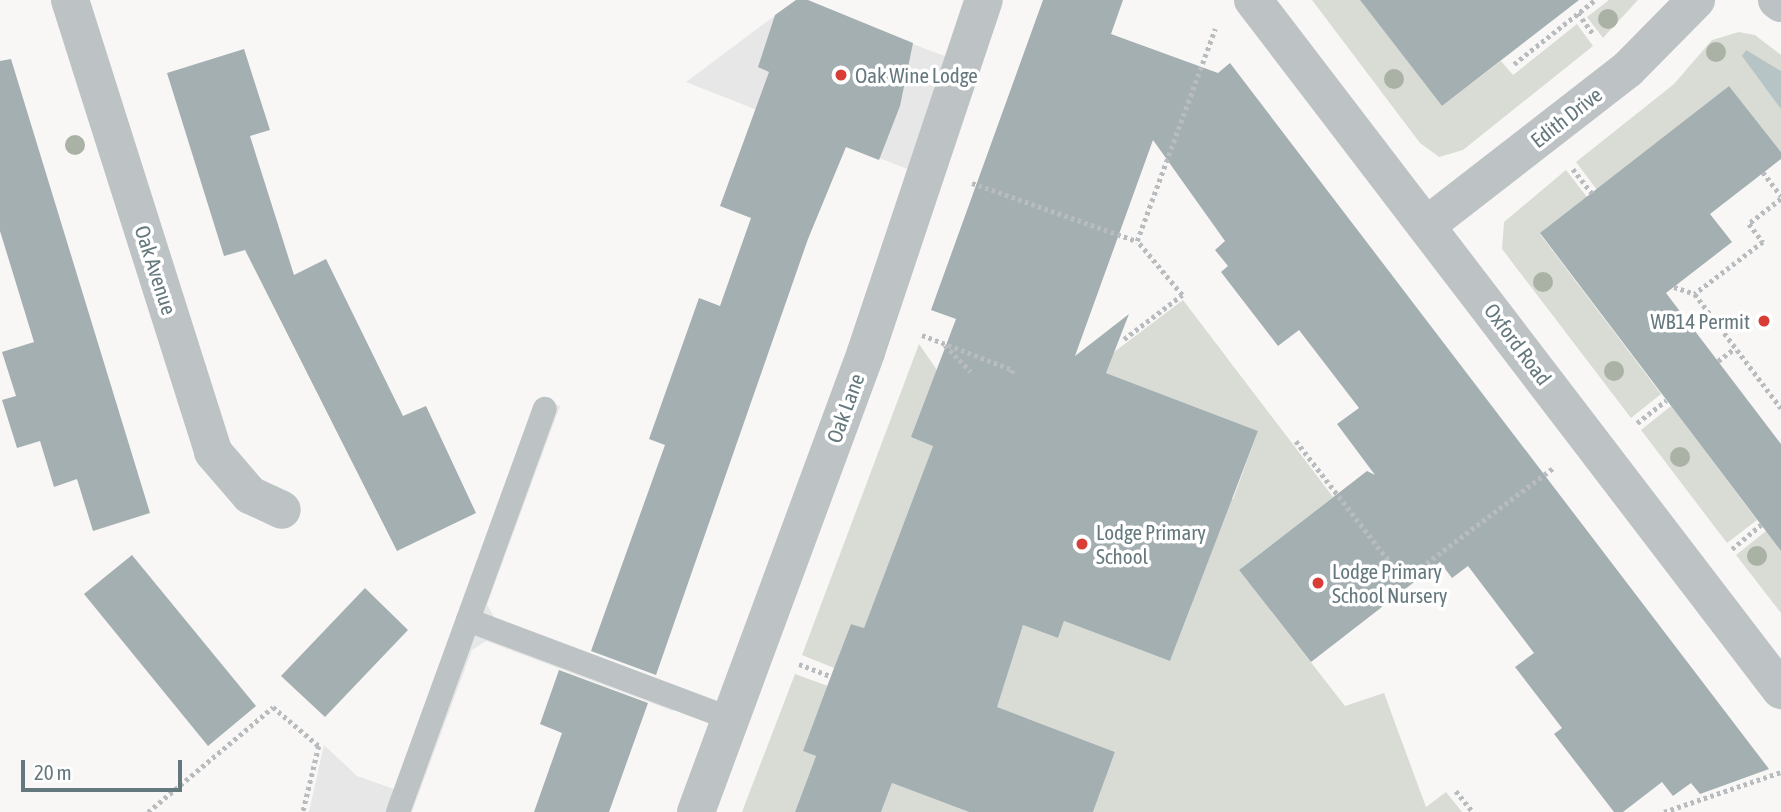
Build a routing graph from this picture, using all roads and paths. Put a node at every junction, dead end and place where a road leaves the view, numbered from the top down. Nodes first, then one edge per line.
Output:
1 (70, 0) edge
2 (984, 0) edge
3 (1595, 0) edge
4 (1696, 0) edge
5 (1777, 0) edge
6 (1781, 4) edge
7 (1239, 9) edge
8 (1578, 13) junction
9 (1598, 41) dead end
10 (1514, 64) dead end
11 (1566, 160) dead end
12 (1763, 172) dead end
13 (969, 182) dead end
14 (1592, 193) dead end
15 (1781, 197) edge
16 (1427, 225) junction
17 (1138, 241) junction
18 (1674, 287) dead end
19 (1695, 294) junction
20 (915, 332) dead end
21 (1124, 339) dead end
22 (942, 342) junction
23 (1735, 348) junction
24 (1718, 361) dead end
25 (971, 372) dead end
26 (1011, 376) dead end
27 (1667, 400) dead end
28 (1781, 408) edge
29 (545, 409) dead end
30 (1627, 431) dead end
31 (1296, 441) dead end
32 (1562, 461) dead end
33 (282, 510) dead end
34 (1761, 525) dead end
35 (1723, 556) dead end
36 (468, 620) junction
37 (791, 662) dead end
38 (831, 676) dead end
39 (1781, 690) edge
40 (731, 719) junction
41 (1781, 772) edge
42 (1456, 791) dead end
43 (148, 812) edge
44 (303, 812) edge
45 (398, 812) edge
46 (696, 812) edge
47 (1473, 812) edge
48 (1664, 812) edge

1 - 33 street, Oak Avenue
2 - 40 street, Oak Lane
3 - 8 path
4 - 16 street, Edith Drive
5 - 6 street
7 - 16 street, Oxford Road
7 - 17 path
8 - 9 path
8 - 10 path
11 - 14 path
12 - 15 path
13 - 17 path
15 - 19 path
16 - 39 street, Oxford Road
17 - 21 path
18 - 19 path
19 - 23 path
20 - 22 path
22 - 25 path
22 - 26 path
23 - 24 path
23 - 28 path
27 - 30 path
29 - 36 lane
31 - 32 path
34 - 35 path
36 - 40 lane
36 - 45 lane
37 - 38 path
40 - 46 street, Oak Lane
41 - 48 path
42 - 47 path
43 - 44 path

